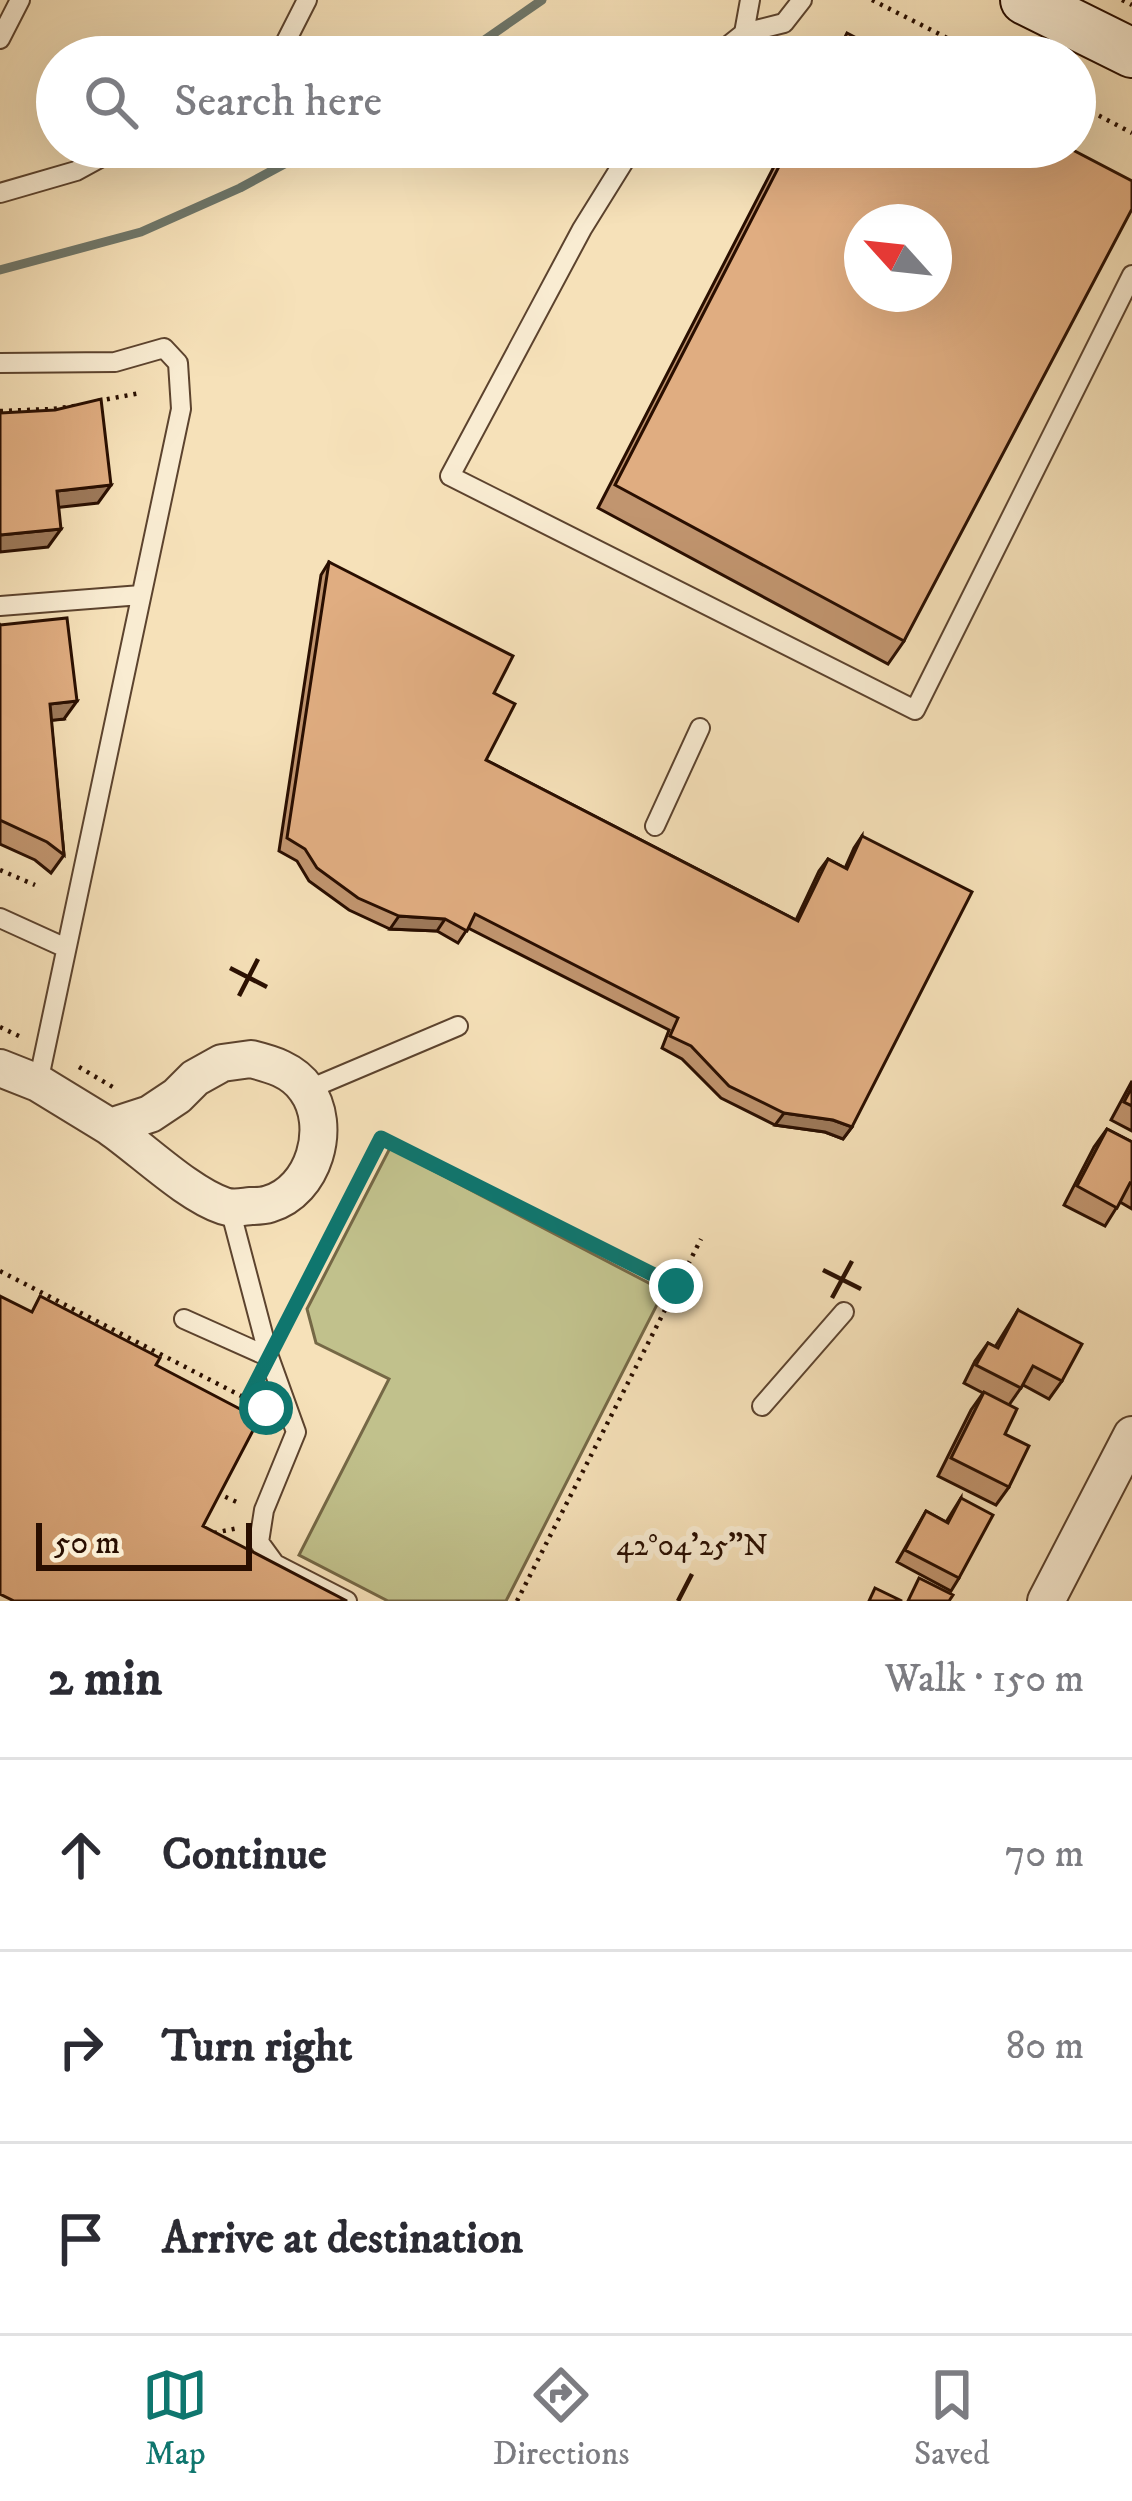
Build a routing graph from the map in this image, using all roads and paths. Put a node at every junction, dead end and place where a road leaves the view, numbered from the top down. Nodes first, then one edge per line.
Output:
1 (20, 0) edge
2 (307, 0) edge
3 (750, 0) edge
4 (802, 0) edge
5 (872, 0) edge
6 (1024, 0) edge
7 (1122, 0) edge
8 (1132, 5) edge
9 (744, 33) junction
10 (289, 36) edge
11 (740, 36) edge
12 (944, 36) edge
13 (0, 39) edge
14 (1132, 53) edge
15 (1096, 115) edge
16 (1132, 133) edge
17 (82, 168) edge
18 (620, 168) edge
19 (0, 193) edge
20 (1132, 274) edge
21 (0, 363) edge
22 (140, 392) dead end
23 (97, 401) edge
24 (81, 404) edge
25 (0, 411) edge
26 (141, 596) junction
27 (0, 606) edge
28 (700, 728) dead end
29 (655, 826) dead end
30 (0, 870) edge
31 (34, 885) dead end
32 (0, 918) edge
33 (66, 948) junction
34 (458, 1026) dead end
35 (0, 1068) edge
36 (38, 1083) junction
37 (308, 1090) junction
38 (110, 1127) junction
39 (230, 1209) junction
40 (701, 1239) dead end
41 (0, 1271) edge
42 (676, 1286) junction
43 (844, 1312) dead end
44 (184, 1319) dead end
45 (94, 1320) junction
46 (89, 1332) edge
47 (269, 1357) junction
48 (247, 1400) junction
49 (762, 1406) dead end
50 (271, 1417) dead end
51 (1132, 1435) edge
52 (218, 1493) edge
53 (248, 1496) dead end
54 (240, 1532) dead end
55 (205, 1535) edge
56 (347, 1601) edge
57 (517, 1601) edge
58 (1046, 1601) edge

1 - 13 lane
2 - 10 lane
3 - 9 lane
4 - 9 lane
5 - 12 path
6 - 14 main road
7 - 8 path
9 - 11 lane
15 - 16 path
17 - 19 lane
18 - 20 lane
21 - 26 lane
22 - 23 path
24 - 25 path
26 - 27 lane
26 - 33 lane
28 - 29 lane
30 - 31 path
32 - 33 lane
33 - 36 lane
34 - 37 lane
35 - 36 street
36 - 38 street
37 - 38 street
37 - 39 street
38 - 39 street
39 - 47 lane
40 - 42 path
41 - 45 path
42 - 47 path
42 - 57 path
43 - 49 lane
44 - 47 lane
45 - 46 path
45 - 48 path
47 - 48 path
47 - 56 lane
48 - 50 path
51 - 58 street
52 - 53 path
54 - 55 path

